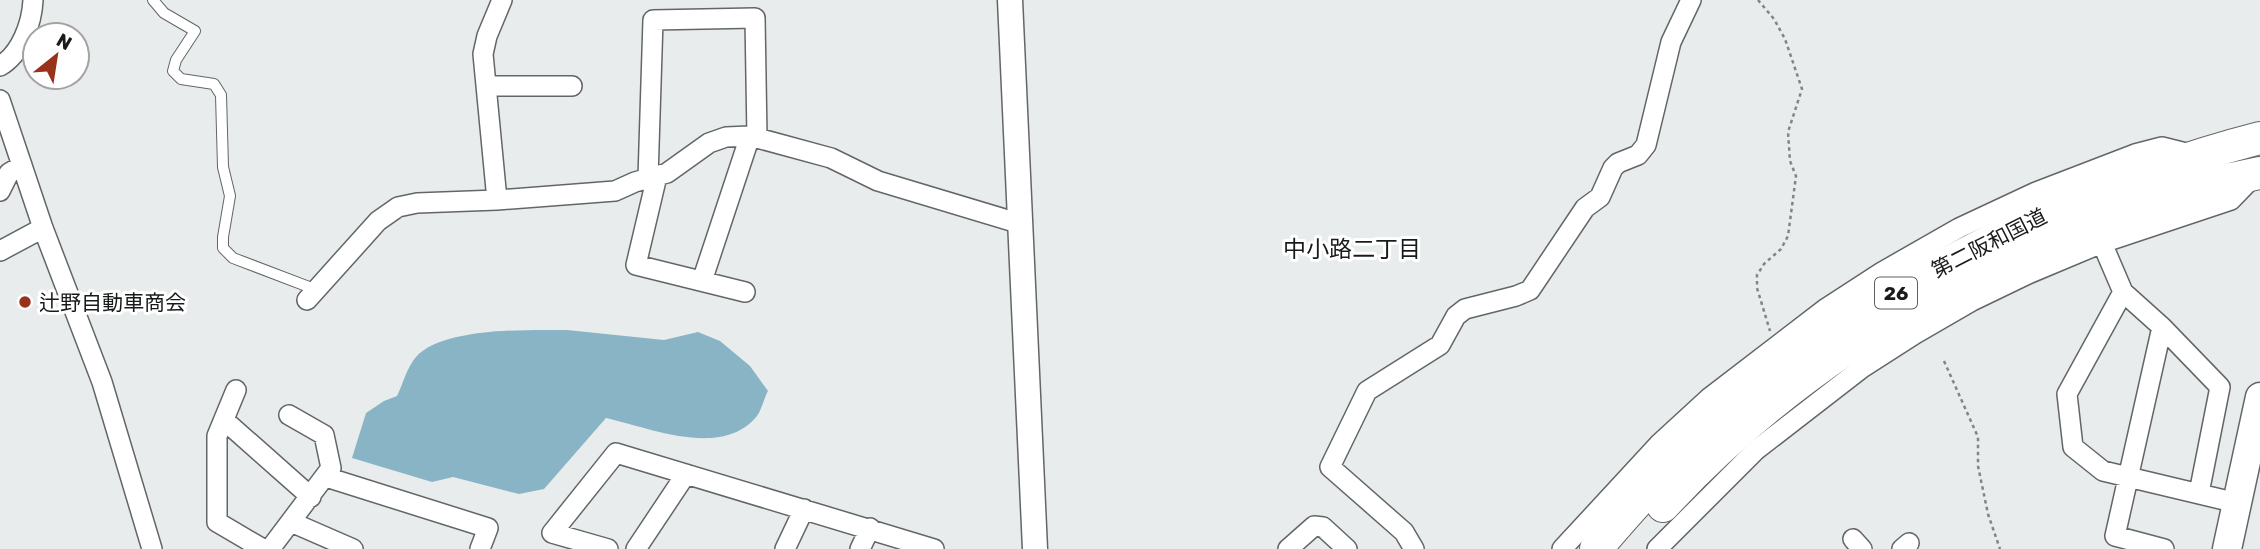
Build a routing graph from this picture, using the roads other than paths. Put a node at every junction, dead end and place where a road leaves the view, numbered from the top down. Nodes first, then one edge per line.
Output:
1 (33, 0) edge
2 (153, 0) edge
3 (502, 0) edge
4 (1010, 0) edge
5 (1691, 0) edge
6 (0, 66) edge
7 (487, 86) junction
8 (572, 86) dead end
9 (0, 100) edge
10 (753, 137) junction
11 (2260, 138) edge
12 (2196, 156) junction
13 (10, 167) edge
14 (2258, 173) edge
15 (652, 177) junction
16 (0, 191) edge
17 (497, 200) junction
18 (1021, 224) junction
19 (43, 228) junction
20 (2102, 243) junction
21 (0, 251) edge
22 (702, 281) junction
23 (745, 292) dead end
24 (2123, 292) junction
25 (312, 295) joint
26 (2162, 327) junction
27 (236, 390) dead end
28 (2260, 397) edge
29 (289, 415) dead end
30 (224, 420) junction
31 (686, 474) junction
32 (326, 477) junction
33 (2128, 477) junction
34 (2199, 493) junction
35 (311, 497) junction
36 (2237, 503) junction
37 (804, 509) junction
38 (291, 522) junction
39 (870, 528) junction
40 (2157, 548) edge
41 (152, 549) edge
42 (263, 549) edge
43 (270, 549) edge
44 (354, 549) edge
45 (480, 549) edge
46 (608, 549) edge
47 (636, 549) edge
48 (785, 549) edge
49 (860, 549) edge
50 (934, 549) edge
51 (1035, 549) edge
52 (1288, 549) edge
53 (1347, 549) edge
54 (1414, 549) edge
55 (1562, 549) edge
56 (1596, 549) edge
57 (1623, 549) edge
58 (1657, 549) edge
59 (2227, 549) edge

1 - 6 street
2 - 25 lane
3 - 7 street
4 - 18 street
5 - 54 street
7 - 8 street
7 - 17 street
9 - 13 street
10 - 15 street
10 - 15 street
10 - 18 street
10 - 22 street
11 - 12 highway, 第二阪和国道 / 26
12 - 55 street
12 - 56 highway, 第二阪和国道 / 26
13 - 16 street
13 - 19 street
14 - 20 street
14 - 57 highway, 第二阪和国道 / 26
15 - 17 street
15 - 22 street
17 - 25 street
18 - 51 street
19 - 21 street
19 - 41 street
20 - 24 street
20 - 58 street
22 - 23 street
24 - 26 street
24 - 33 street
26 - 33 street
26 - 34 street
27 - 30 street
28 - 36 main road
29 - 32 street
30 - 35 street
30 - 42 street
31 - 37 street
31 - 46 street
31 - 47 street
32 - 35 street
32 - 45 street
33 - 34 street
33 - 40 street
34 - 36 street
35 - 38 street
36 - 59 main road
37 - 39 street
37 - 48 street
38 - 43 street
38 - 44 street
39 - 49 street
39 - 50 street
52 - 53 street

